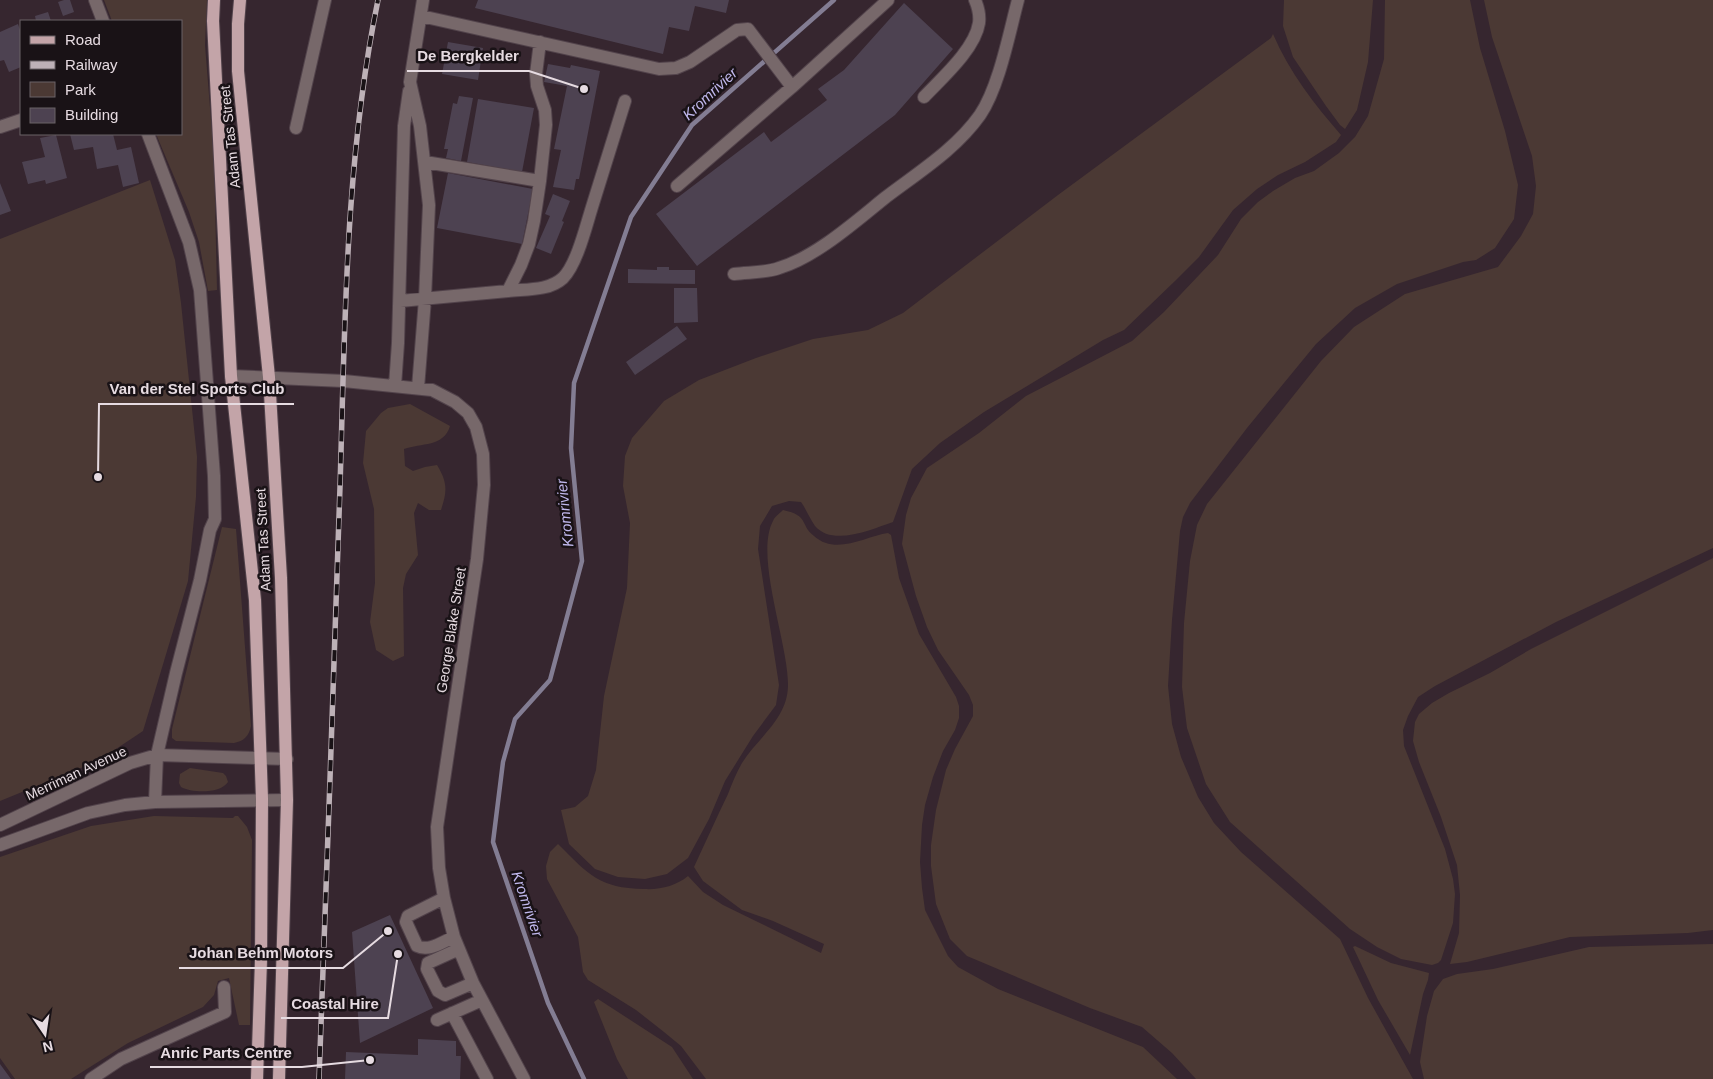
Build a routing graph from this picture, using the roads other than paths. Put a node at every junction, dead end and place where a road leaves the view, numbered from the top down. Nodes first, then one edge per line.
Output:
1 (94, 0) edge
2 (214, 0) edge
3 (240, 0) edge
4 (325, 0) edge
5 (423, 0) edge
6 (888, 0) edge
7 (975, 0) edge
8 (1018, 0) edge
9 (421, 16) junction
10 (103, 20) edge
11 (540, 42) junction
12 (410, 82) junction
13 (792, 87) junction
14 (924, 97) dead end
15 (625, 101) dead end
16 (20, 120) edge
17 (0, 128) edge
18 (296, 128) dead end
19 (148, 135) edge
20 (424, 162) junction
21 (540, 180) junction
22 (678, 186) dead end
23 (734, 274) dead end
24 (508, 291) junction
25 (425, 299) junction
26 (400, 301) junction
27 (231, 376) junction
28 (269, 377) junction
29 (396, 386) junction
30 (418, 388) junction
31 (157, 756) junction
32 (259, 758) junction
33 (287, 759) junction
34 (262, 799) junction
35 (287, 800) junction
36 (155, 802) junction
37 (0, 825) edge
38 (0, 845) edge
39 (444, 898) junction
40 (454, 937) junction
41 (459, 950) junction
42 (473, 984) junction
43 (224, 987) dead end
44 (482, 1000) junction
45 (452, 1013) junction
46 (437, 1020) dead end
47 (91, 1079) edge
48 (257, 1079) edge
49 (279, 1079) edge
50 (487, 1079) edge
51 (524, 1079) edge

1 - 10 street
2 - 27 main road, Adam Tas Street
3 - 28 main road, Adam Tas Street
4 - 18 street
5 - 9 street
6 - 13 street
7 - 14 street
8 - 23 street
9 - 11 street
9 - 12 street
11 - 13 street
11 - 21 street
12 - 20 street
12 - 26 street
13 - 22 street
15 - 24 street
16 - 17 street
19 - 31 street
20 - 21 street
20 - 25 street
21 - 24 street
24 - 25 street
25 - 26 street
25 - 30 street
26 - 29 street
27 - 28 street, George Blake Street
27 - 32 main road, Adam Tas Street
28 - 29 street, George Blake Street
28 - 33 main road, Adam Tas Street
29 - 30 street, George Blake Street
30 - 39 street, George Blake Street
31 - 32 street, Merriman Avenue
31 - 36 street
31 - 37 street, Merriman Avenue
32 - 33 street, Merriman Avenue
32 - 34 main road, Adam Tas Street
33 - 35 main road, Adam Tas Street
34 - 35 street
34 - 36 street
34 - 48 main road, Adam Tas Street
35 - 49 main road, Adam Tas Street
36 - 38 street
39 - 40 street, George Blake Street
39 - 40 street
40 - 41 street, George Blake Street
41 - 42 street, George Blake Street
41 - 42 street
42 - 44 street, George Blake Street
43 - 47 street
44 - 45 street
44 - 51 street, George Blake Street
45 - 46 street
45 - 50 street

